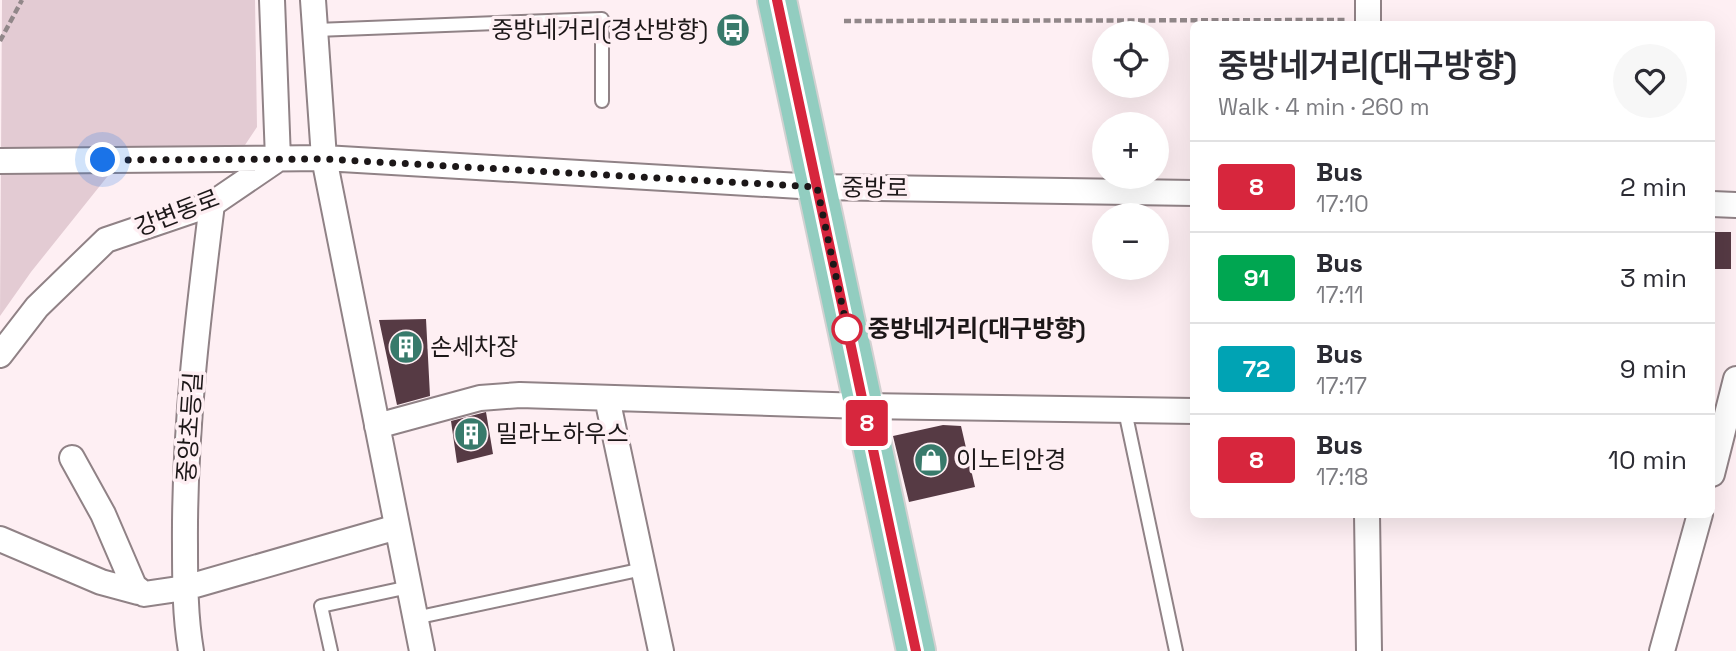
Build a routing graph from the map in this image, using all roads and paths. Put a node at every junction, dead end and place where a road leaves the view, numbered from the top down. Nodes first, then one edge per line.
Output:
1 (22, 0) edge
2 (272, 0) edge
3 (313, 0) edge
4 (777, 0) edge
5 (1368, 0) edge
6 (844, 21) dead end
7 (1359, 21) edge
8 (1190, 22) edge
9 (316, 30) junction
10 (0, 41) edge
11 (603, 102) dead end
12 (278, 159) junction
13 (324, 159) junction
14 (0, 160) edge
15 (817, 187) junction
16 (1190, 193) edge
17 (212, 204) junction
18 (1715, 204) edge
19 (1736, 205) edge
20 (0, 355) edge
21 (1736, 379) edge
22 (607, 398) junction
23 (863, 406) junction
24 (1125, 411) junction
25 (1190, 411) edge
26 (1725, 417) edge
27 (377, 426) junction
28 (72, 458) dead end
29 (1715, 461) edge
30 (1367, 518) edge
31 (1699, 518) edge
32 (397, 527) junction
33 (0, 539) edge
34 (643, 569) junction
35 (409, 587) junction
36 (185, 588) junction
37 (138, 592) junction
38 (415, 618) junction
39 (191, 651) edge
40 (331, 651) edge
41 (422, 651) edge
42 (661, 651) edge
43 (916, 651) edge
44 (1176, 651) edge
45 (1369, 651) edge
46 (1662, 651) edge

1 - 10 path
2 - 12 street
3 - 9 street
4 - 15 main road
5 - 7 street
6 - 8 path
9 - 11 lane
9 - 13 street
12 - 13 street, 중방로
12 - 14 street, 중방로
12 - 17 street, 강변동로
13 - 15 street, 중방로
13 - 27 street
15 - 16 street, 중방로
15 - 23 main road
17 - 20 street, 강변동로
17 - 36 street, 중앙초등길
18 - 19 street
21 - 26 street
22 - 23 street
22 - 27 street
22 - 34 street
23 - 24 street
23 - 43 main road
24 - 25 street
24 - 44 lane
26 - 29 street
27 - 32 street
28 - 37 street
30 - 45 street
31 - 46 street
32 - 35 street
32 - 36 street
33 - 37 street
34 - 38 lane
34 - 42 street
35 - 38 street
35 - 40 lane
36 - 37 street
36 - 39 street, 중앙초등길
38 - 41 street

